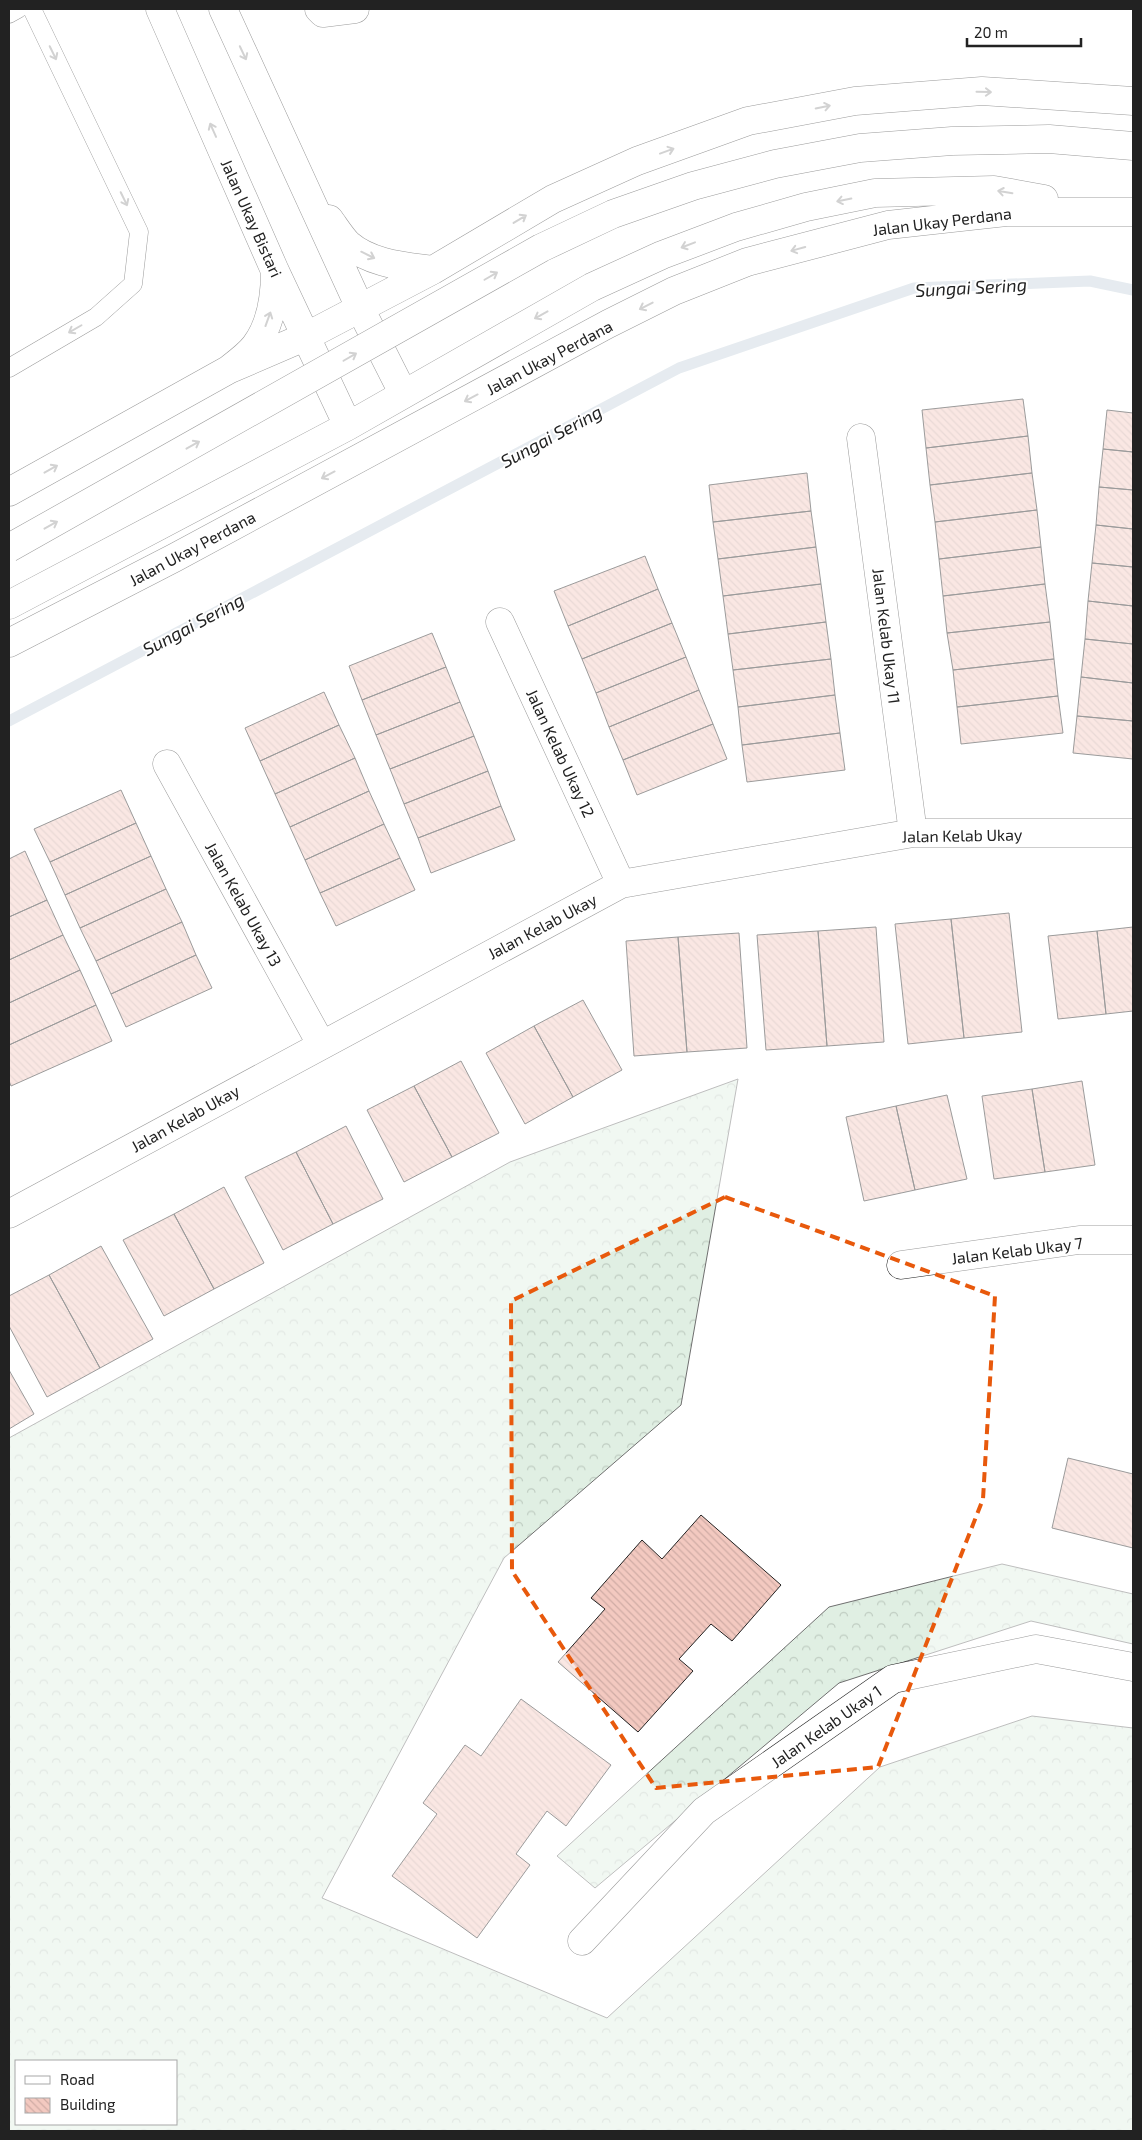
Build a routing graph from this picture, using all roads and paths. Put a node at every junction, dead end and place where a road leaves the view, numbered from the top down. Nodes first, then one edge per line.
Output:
1 (18, 9) edge
2 (32, 9) edge
3 (160, 9) edge
4 (223, 9) edge
5 (318, 9) edge
6 (354, 9) edge
7 (9, 14) edge
8 (1133, 101) edge
9 (1133, 146) edge
10 (302, 181) junction
11 (1128, 212) edge
12 (432, 270) junction
13 (275, 271) junction
14 (360, 308) junction
15 (307, 336) junction
16 (9, 368) edge
17 (228, 370) junction
18 (403, 393) junction
19 (348, 426) junction
20 (861, 438) dead end
21 (9, 492) edge
22 (9, 548) edge
23 (9, 605) edge
24 (500, 622) dead end
25 (9, 644) edge
26 (167, 764) dead end
27 (913, 833) junction
28 (1133, 834) edge
29 (621, 884) junction
30 (321, 1044) junction
31 (12, 1205) edge
32 (1133, 1240) edge
33 (901, 1265) dead end
34 (1133, 1667) edge
35 (582, 1941) dead end

1 - 7 lane
2 -> 16 lane
13 -> 3 street, Jalan Ukay Bistari
4 -> 10 street
5 - 6 street
12 -> 8 street
22 -> 9 street, bridge
10 -> 12 street
10 - 14 street
11 -> 18 street
11 -> 25 street, Jalan Ukay Perdana
12 - 14 street
13 - 15 street, Jalan Ukay Bistari
17 -> 13 street
14 - 15 street
14 - 18 street
15 - 17 street
15 - 19 street, Jalan Ukay Bistari
21 -> 17 street
18 - 19 street
19 - 23 street
20 - 27 street, Jalan Kelab Ukay 11
24 - 29 street, Jalan Kelab Ukay 12
26 - 30 street, Jalan Kelab Ukay 13
27 - 28 street, Jalan Kelab Ukay
27 - 29 street, Jalan Kelab Ukay
29 - 30 street, Jalan Kelab Ukay
30 - 31 street, Jalan Kelab Ukay
32 - 33 street, Jalan Kelab Ukay 7
34 - 35 street, Jalan Kelab Ukay 1

